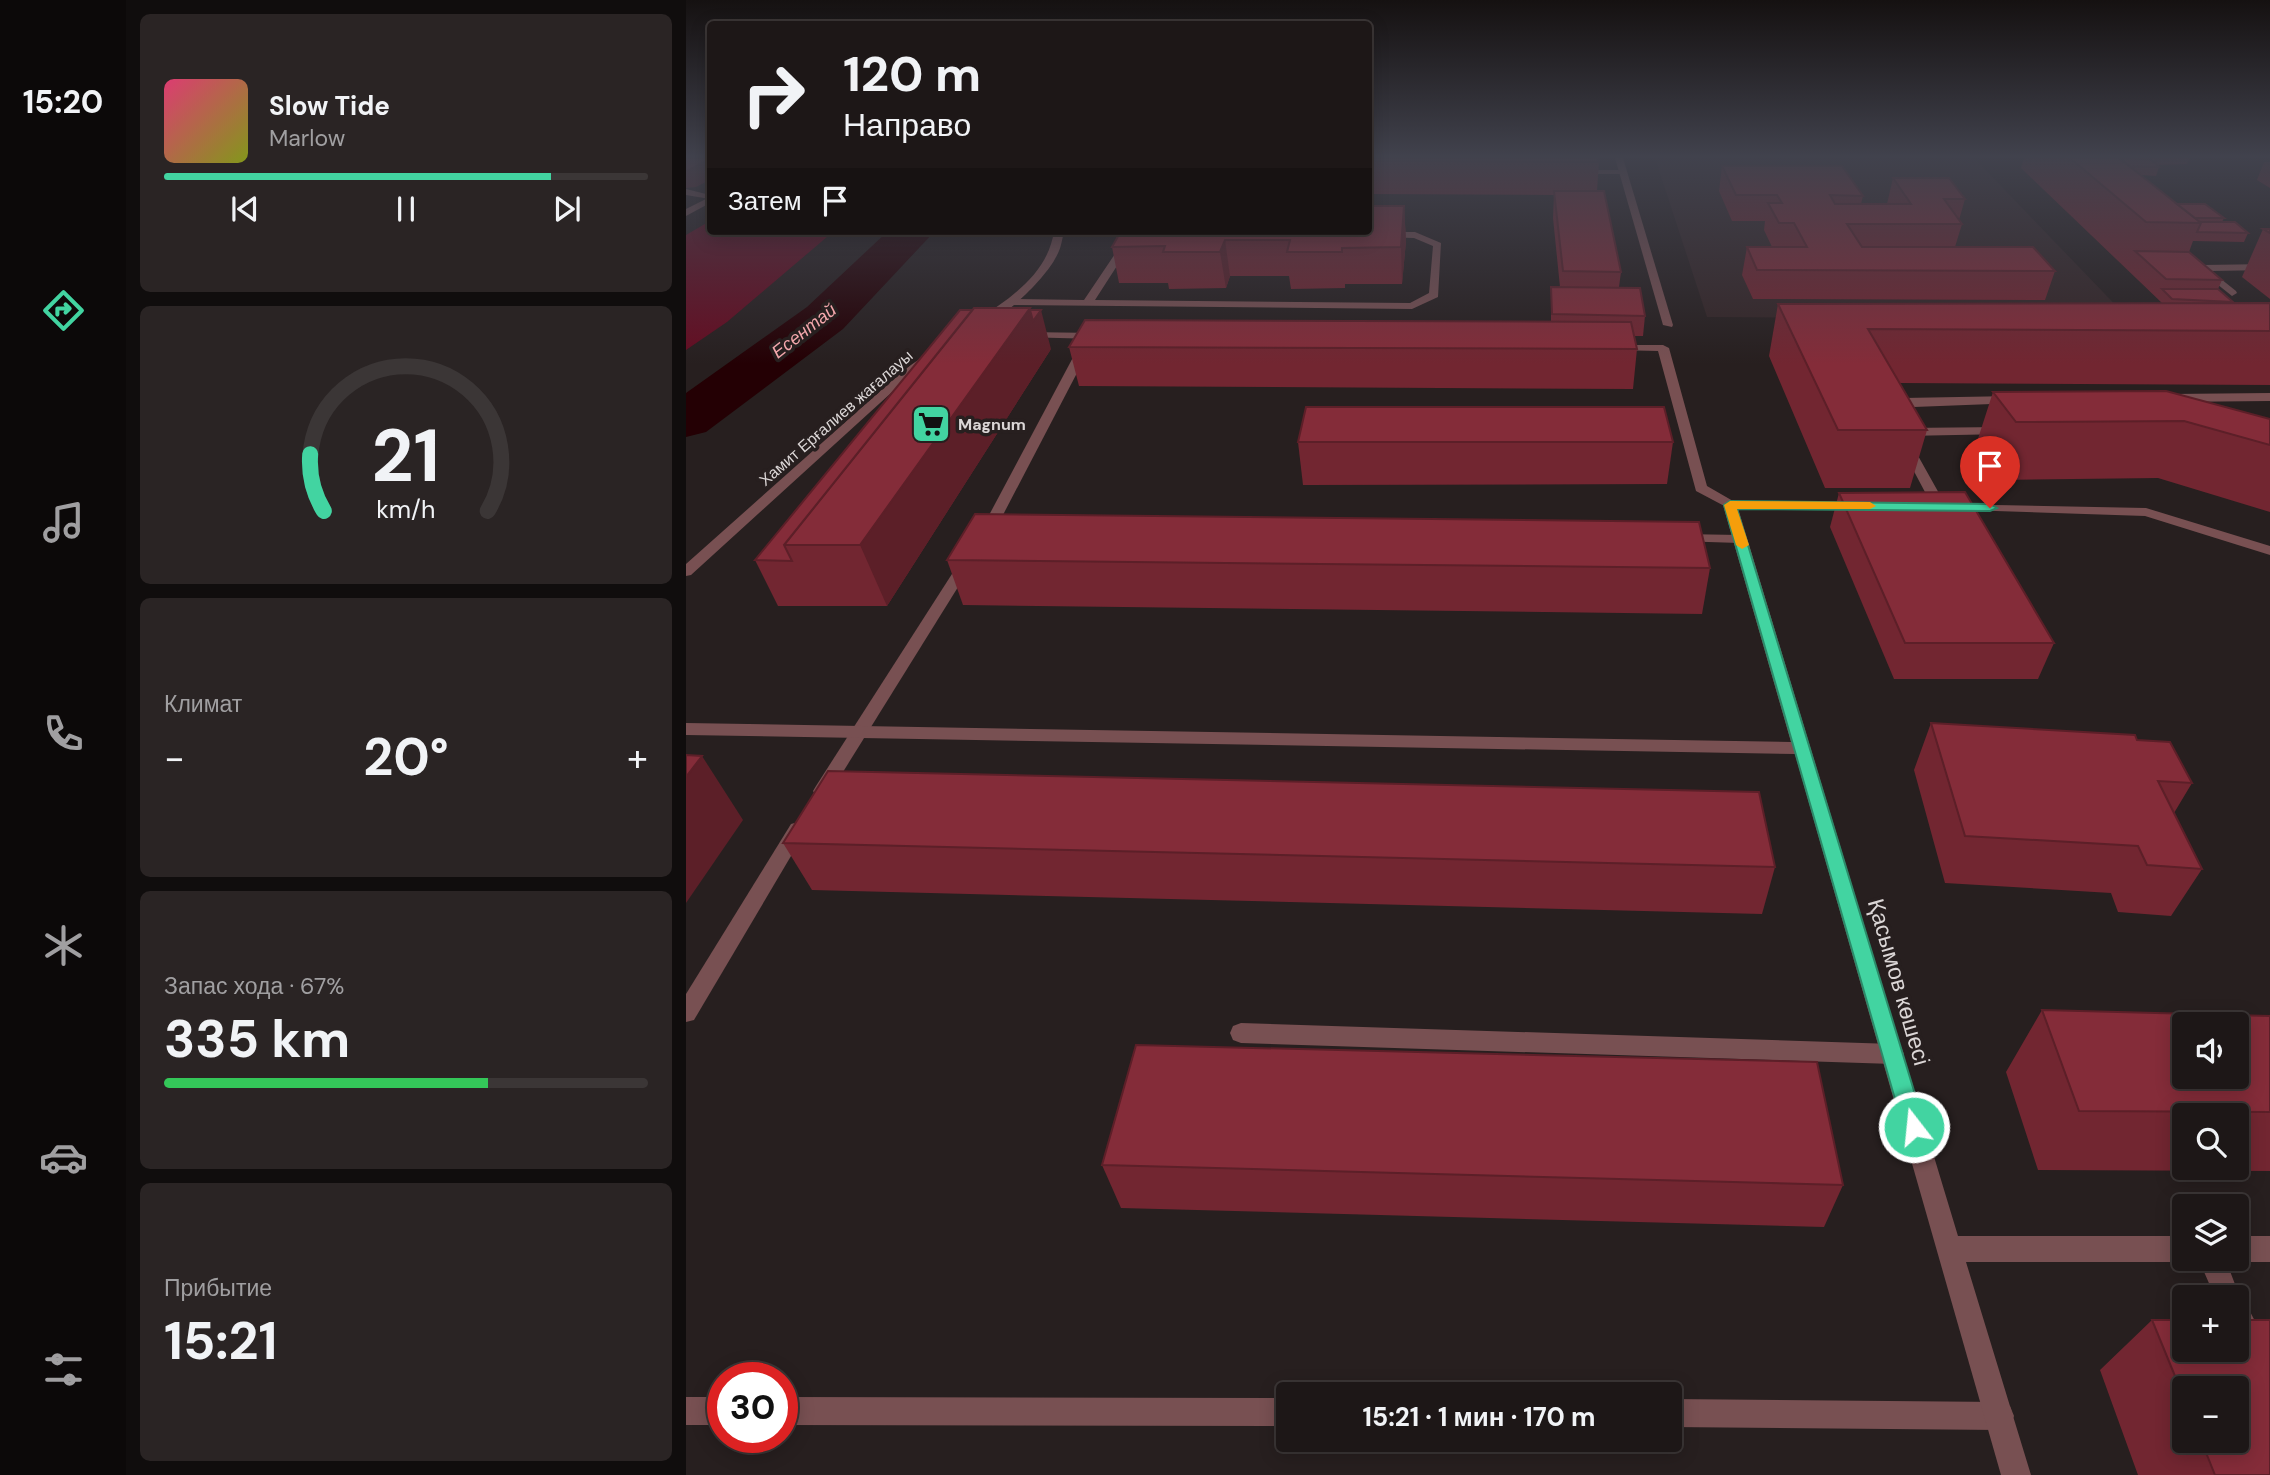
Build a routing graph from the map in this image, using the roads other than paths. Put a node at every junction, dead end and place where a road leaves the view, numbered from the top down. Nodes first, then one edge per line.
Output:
1 (1639, 227) edge
2 (1059, 235) edge
3 (1132, 235) edge
4 (1374, 235) edge
5 (2270, 267) edge
6 (2232, 293) dead end
7 (1011, 302) junction
8 (1088, 302) junction
9 (1668, 325) dead end
10 (975, 326) edge
11 (1007, 334) edge
12 (1607, 347) edge
13 (941, 349) edge
14 (2270, 397) edge
15 (2161, 398) edge
16 (2025, 400) edge
17 (1895, 423) junction
18 (2011, 431) edge
19 (1730, 505) junction
20 (1870, 506) edge
21 (1667, 538) edge
22 (1740, 539) junction
23 (2270, 551) edge
24 (686, 572) edge
25 (686, 729) edge
26 (857, 733) junction
27 (1802, 748) junction
28 (686, 1013) edge
29 (1241, 1033) dead end
30 (1893, 1054) junction
31 (1950, 1249) junction
32 (2249, 1249) edge
33 (2270, 1249) edge
34 (2172, 1250) edge
35 (2249, 1337) edge
36 (2270, 1380) edge
37 (686, 1411) edge
38 (707, 1411) edge
39 (798, 1411) edge
40 (1276, 1412) edge
41 (1682, 1413) edge
42 (2000, 1416) junction
43 (2017, 1475) edge

1 - 9 street
2 - 7 street
3 - 8 street
4 - 8 street
5 - 6 street
7 - 8 street
7 - 10 street
11 - 26 street
12 - 19 street
13 - 24 street, Хамит Ерғалиев жағалауы
14 - 15 street
16 - 17 street
17 - 18 street
17 - 23 street
19 - 20 street
19 - 22 street, Қасымов көшесі
21 - 22 street
22 - 27 street, Қасымов көшесі
25 - 26 street
26 - 27 street
26 - 28 street
27 - 30 street, Қасымов көшесі
29 - 30 street
30 - 31 street, Қасымов көшесі
31 - 34 street
31 - 42 street, Қасымов көшесі
32 - 33 street
35 - 36 street
37 - 38 street
39 - 40 street
41 - 42 street
42 - 43 street, Қасымов көшесі

